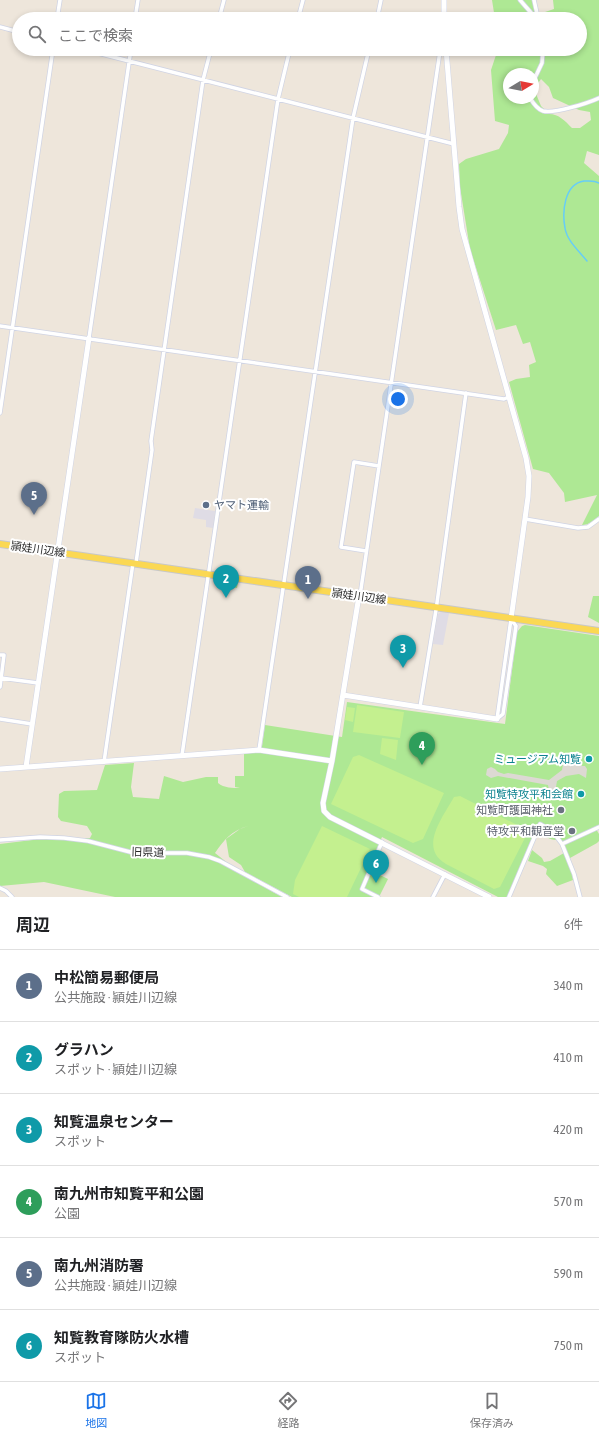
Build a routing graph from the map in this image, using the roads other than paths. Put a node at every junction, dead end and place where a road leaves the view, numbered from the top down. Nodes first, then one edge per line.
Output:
1 (60, 0) edge
2 (138, 0) edge
3 (224, 0) edge
4 (302, 0) edge
5 (381, 0) edge
6 (444, 0) edge
7 (520, 0) edge
8 (534, 0) edge
9 (58, 12) edge
10 (136, 12) edge
11 (221, 12) edge
12 (299, 12) edge
13 (378, 12) edge
14 (444, 12) edge
15 (530, 12) edge
16 (537, 12) edge
17 (0, 27) edge
18 (12, 30) edge
19 (52, 56) edge
20 (109, 56) edge
21 (130, 56) edge
22 (209, 56) edge
23 (288, 56) edge
24 (368, 56) edge
25 (439, 56) edge
26 (446, 56) edge
27 (542, 56) edge
28 (129, 61) junction
29 (539, 69) edge
30 (203, 80) junction
31 (278, 98) junction
32 (599, 98) edge
33 (534, 104) edge
34 (353, 118) junction
35 (428, 138) junction
36 (454, 144) junction
37 (0, 326) edge
38 (12, 328) junction
39 (89, 338) junction
40 (164, 350) junction
41 (239, 361) junction
42 (315, 372) junction
43 (391, 382) junction
44 (466, 393) junction
45 (510, 397) junction
46 (0, 413) edge
47 (379, 466) junction
48 (526, 519) junction
49 (599, 519) edge
50 (0, 544) edge
51 (58, 551) junction
52 (366, 551) junction
53 (134, 563) junction
54 (208, 574) junction
55 (284, 584) junction
56 (359, 596) junction
57 (437, 607) junction
58 (511, 619) junction
59 (599, 632) edge
60 (0, 655) edge
61 (1, 678) junction
62 (38, 682) junction
63 (0, 687) edge
64 (343, 695) junction
65 (420, 707) junction
66 (497, 718) joint
67 (0, 719) edge
68 (32, 724) junction
69 (259, 750) junction
70 (182, 756) junction
71 (332, 761) junction
72 (104, 762) junction
73 (26, 767) junction
74 (0, 769) edge
75 (599, 827) edge
76 (0, 840) edge
77 (382, 842) junction
78 (562, 844) junction
79 (445, 874) junction
80 (0, 888) edge
81 (12, 897) edge
82 (287, 897) edge
83 (378, 897) edge
84 (433, 897) edge
85 (489, 897) edge
86 (509, 897) edge
87 (580, 897) edge

1 - 9 street
2 - 10 street
3 - 11 street
4 - 12 street
5 - 13 street
6 - 14 street
7 - 15 street
8 - 16 street
17 - 18 street
19 - 38 street
20 - 28 street
21 - 28 street
22 - 30 street
23 - 31 street
24 - 34 street
25 - 35 street
26 - 36 street
27 - 29 street
28 - 30 street
28 - 39 street
30 - 31 street
30 - 40 street
31 - 34 street
31 - 41 street
32 - 33 street
34 - 35 street
34 - 42 street
35 - 36 street
35 - 43 street
36 - 45 street
37 - 38 street
38 - 39 street
38 - 46 street
39 - 40 street
39 - 51 street
40 - 41 street
40 - 53 street
41 - 42 street
41 - 54 street
42 - 43 street
42 - 55 street
43 - 44 street
43 - 47 street
44 - 45 street
44 - 57 street
45 - 48 street
47 - 52 street
47 - 52 street
48 - 49 street
48 - 58 street
50 - 51 main road, 頴娃川辺線
51 - 53 main road, 頴娃川辺線
51 - 62 street
52 - 56 street
53 - 54 main road, 頴娃川辺線
53 - 72 street
54 - 55 main road, 頴娃川辺線
54 - 70 street
55 - 56 main road, 頴娃川辺線
55 - 69 street
56 - 57 main road, 頴娃川辺線
56 - 64 street
57 - 58 main road, 頴娃川辺線
57 - 65 street
58 - 59 main road, 頴娃川辺線
58 - 66 street
60 - 61 street
61 - 62 street
61 - 63 street
62 - 68 street
64 - 65 street
64 - 71 street
65 - 66 street
67 - 68 street
68 - 73 street
69 - 70 street
69 - 71 street
70 - 72 street
71 - 77 street
72 - 73 street
73 - 74 street
75 - 78 street
76 - 82 street, 旧県道
77 - 79 street
77 - 83 street
78 - 86 street
78 - 87 street
79 - 84 street
79 - 85 street
80 - 81 street

